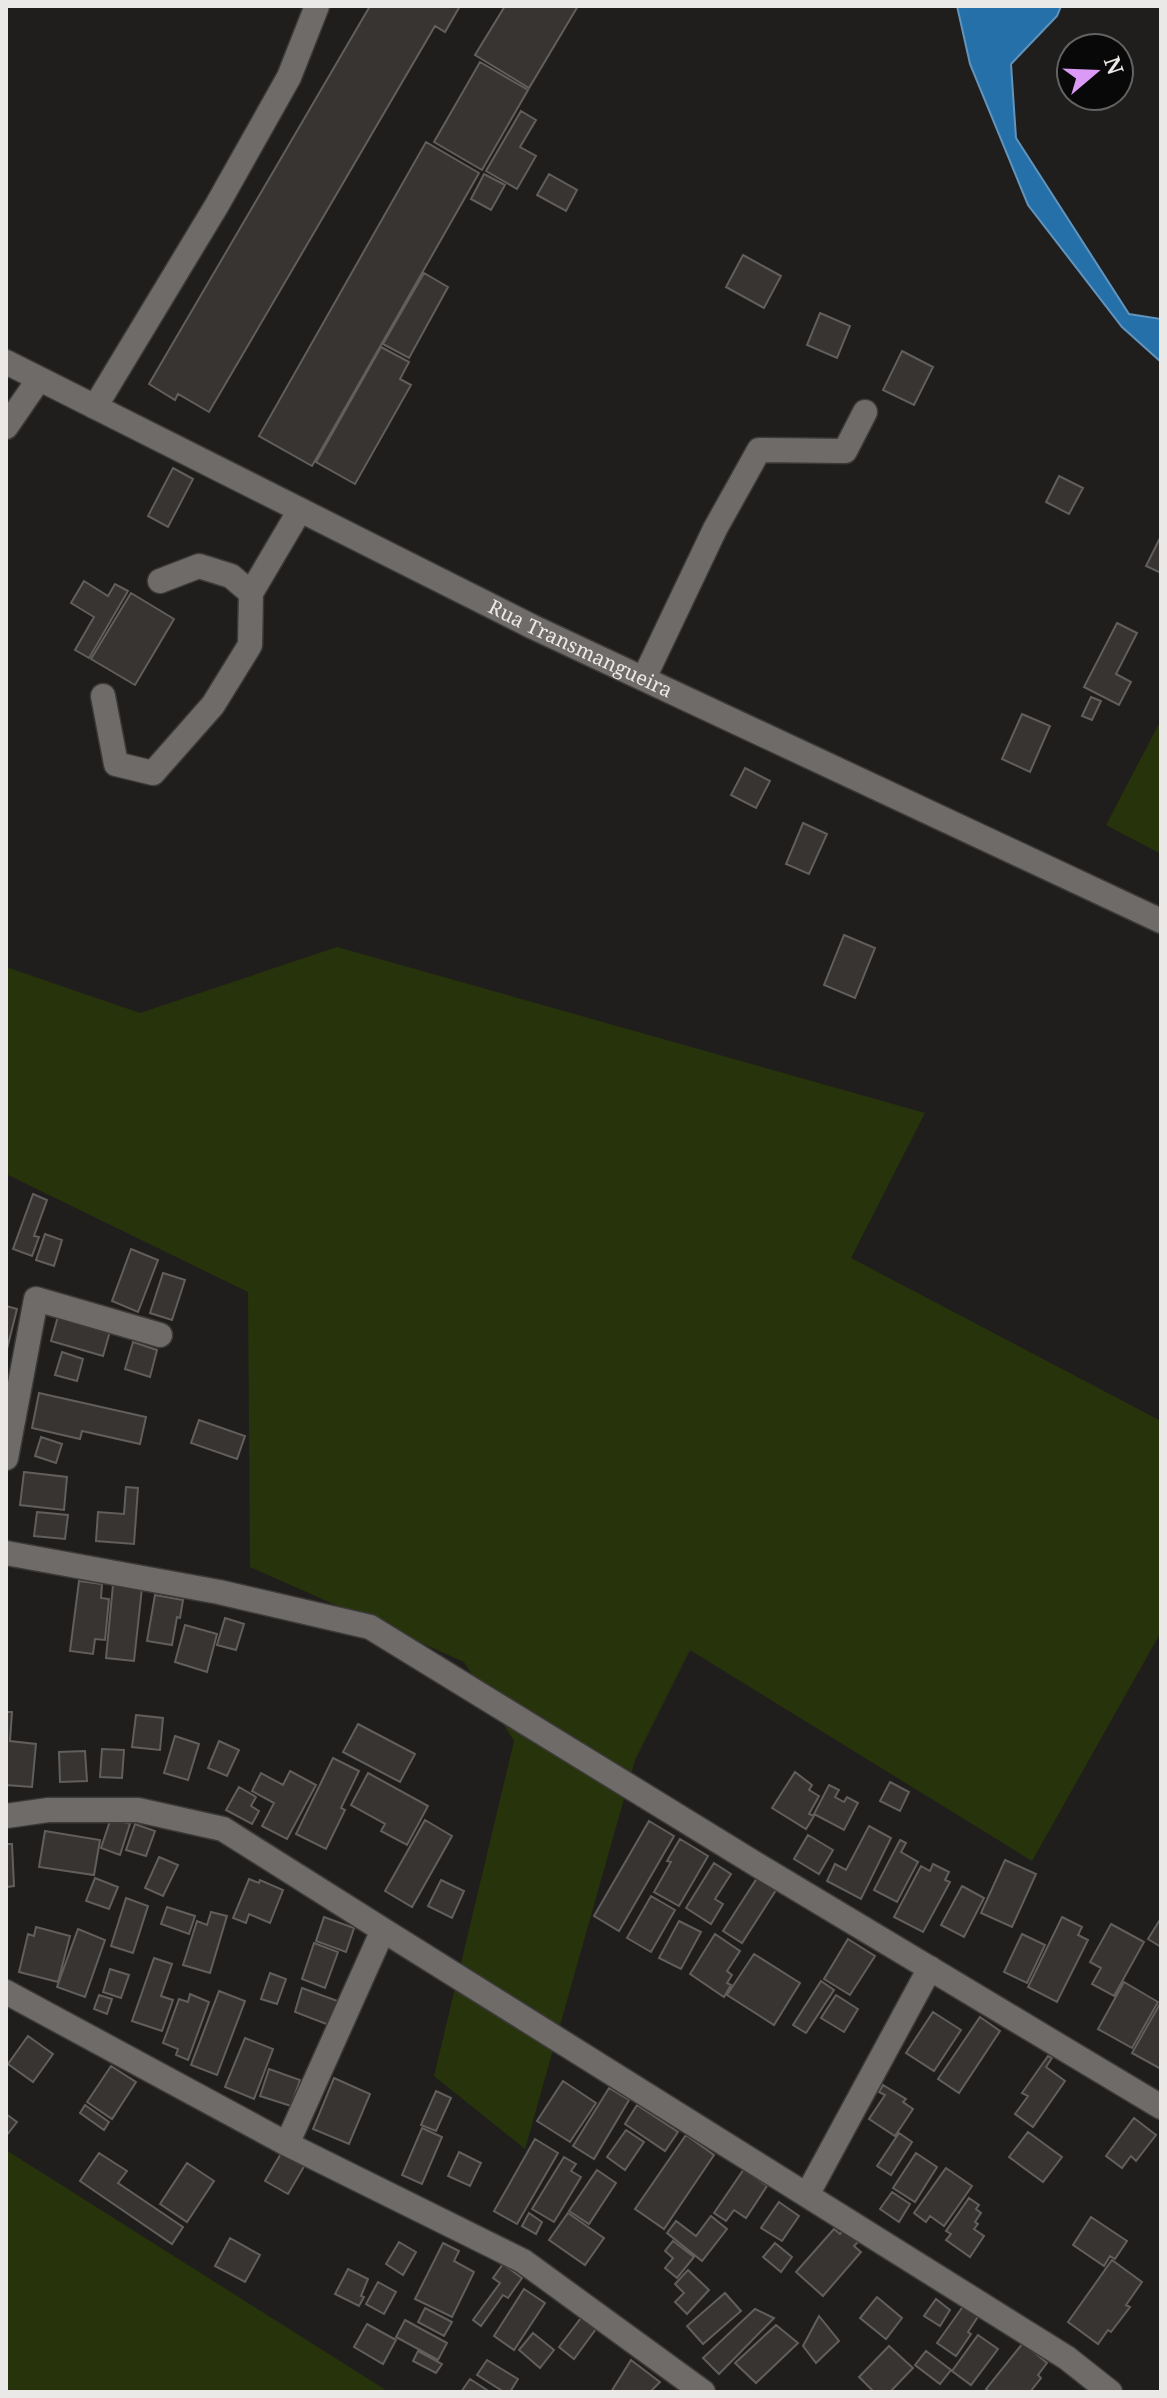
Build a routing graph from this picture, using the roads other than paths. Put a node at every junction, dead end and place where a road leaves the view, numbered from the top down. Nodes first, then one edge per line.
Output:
1 (317, 6) edge
2 (6, 362) edge
3 (39, 379) junction
4 (95, 407) junction
5 (865, 412) dead end
6 (6, 427) edge
7 (300, 510) junction
8 (160, 581) dead end
9 (251, 593) junction
10 (644, 678) junction
11 (103, 696) dead end
12 (1161, 921) edge
13 (160, 1335) dead end
14 (6, 1458) edge
15 (6, 1553) edge
16 (6, 1816) edge
17 (383, 1930) junction
18 (930, 1968) junction
19 (6, 1992) edge
20 (1161, 2107) edge
21 (287, 2144) junction
22 (807, 2195) junction
23 (703, 2392) edge
24 (1110, 2392) edge

1 - 4 street
2 - 3 street, Rua Transmangueira
3 - 4 street, Rua Transmangueira
3 - 6 street
4 - 7 street, Rua Transmangueira
5 - 10 street
7 - 9 street
7 - 10 street, Rua Transmangueira
8 - 9 street
9 - 11 street
10 - 12 street, Rua Transmangueira
13 - 14 street
15 - 18 street
16 - 17 street
17 - 21 street
17 - 22 street
18 - 20 street
18 - 22 street
19 - 21 street
21 - 23 street
22 - 24 street

